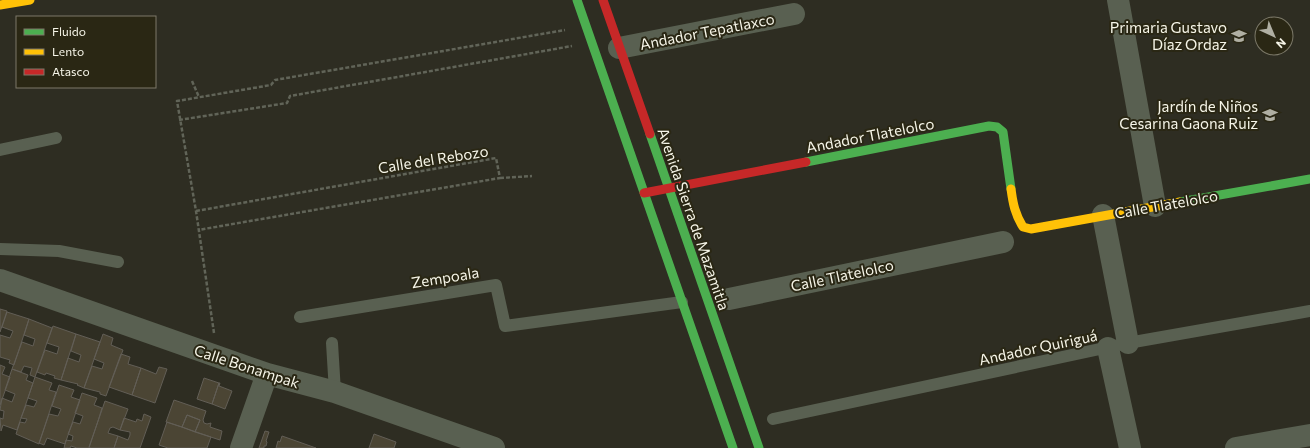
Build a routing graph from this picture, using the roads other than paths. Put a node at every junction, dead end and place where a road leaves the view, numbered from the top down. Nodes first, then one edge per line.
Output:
1 (30, 0) edge
2 (577, 0) edge
3 (603, 0) edge
4 (1118, 0) edge
5 (0, 5) edge
6 (794, 14) dead end
7 (619, 48) junction
8 (56, 138) dead end
9 (0, 150) edge
10 (1310, 179) edge
11 (668, 188) junction
12 (644, 193) junction
13 (1155, 206) junction
14 (1103, 215) junction
15 (1023, 227) joint
16 (1003, 242) dead end
17 (0, 249) edge
18 (118, 262) dead end
19 (0, 280) edge
20 (729, 299) dead end
21 (682, 302) junction
22 (1310, 311) edge
23 (300, 317) dead end
24 (332, 343) dead end
25 (1118, 346) junction
26 (267, 374) junction
27 (335, 392) junction
28 (773, 419) dead end
29 (1310, 435) edge
30 (1274, 445) edge
31 (241, 448) edge
32 (494, 448) edge
33 (733, 448) edge
34 (759, 448) edge
35 (1130, 448) edge
36 (1236, 448) edge

1 - 5 street
2 - 12 street
3 - 7 street, Avenida Sierra de Mazamitla
4 - 13 street
6 - 7 street, Andador Tepatlaxco
7 - 11 street, Avenida Sierra de Mazamitla
8 - 9 lane
10 - 13 street, Calle Tlatelolco
11 - 12 street, Andador Tlatelolco
11 - 15 street, Andador Tlatelolco
11 - 34 street, Avenida Sierra de Mazamitla
12 - 21 street
13 - 14 street, Calle Tlatelolco
14 - 15 street, Calle Tlatelolco
14 - 25 street
16 - 20 street, Calle Tlatelolco
17 - 18 lane
19 - 26 street, Calle Bonampak
21 - 23 lane, Zempoala
21 - 33 street
22 - 25 lane, Andador Quiriguá
24 - 27 lane
25 - 28 lane, Andador Quiriguá
25 - 35 street
26 - 27 street, Calle Bonampak
26 - 31 street
27 - 32 street, Calle Bonampak
29 - 30 street
30 - 36 street

